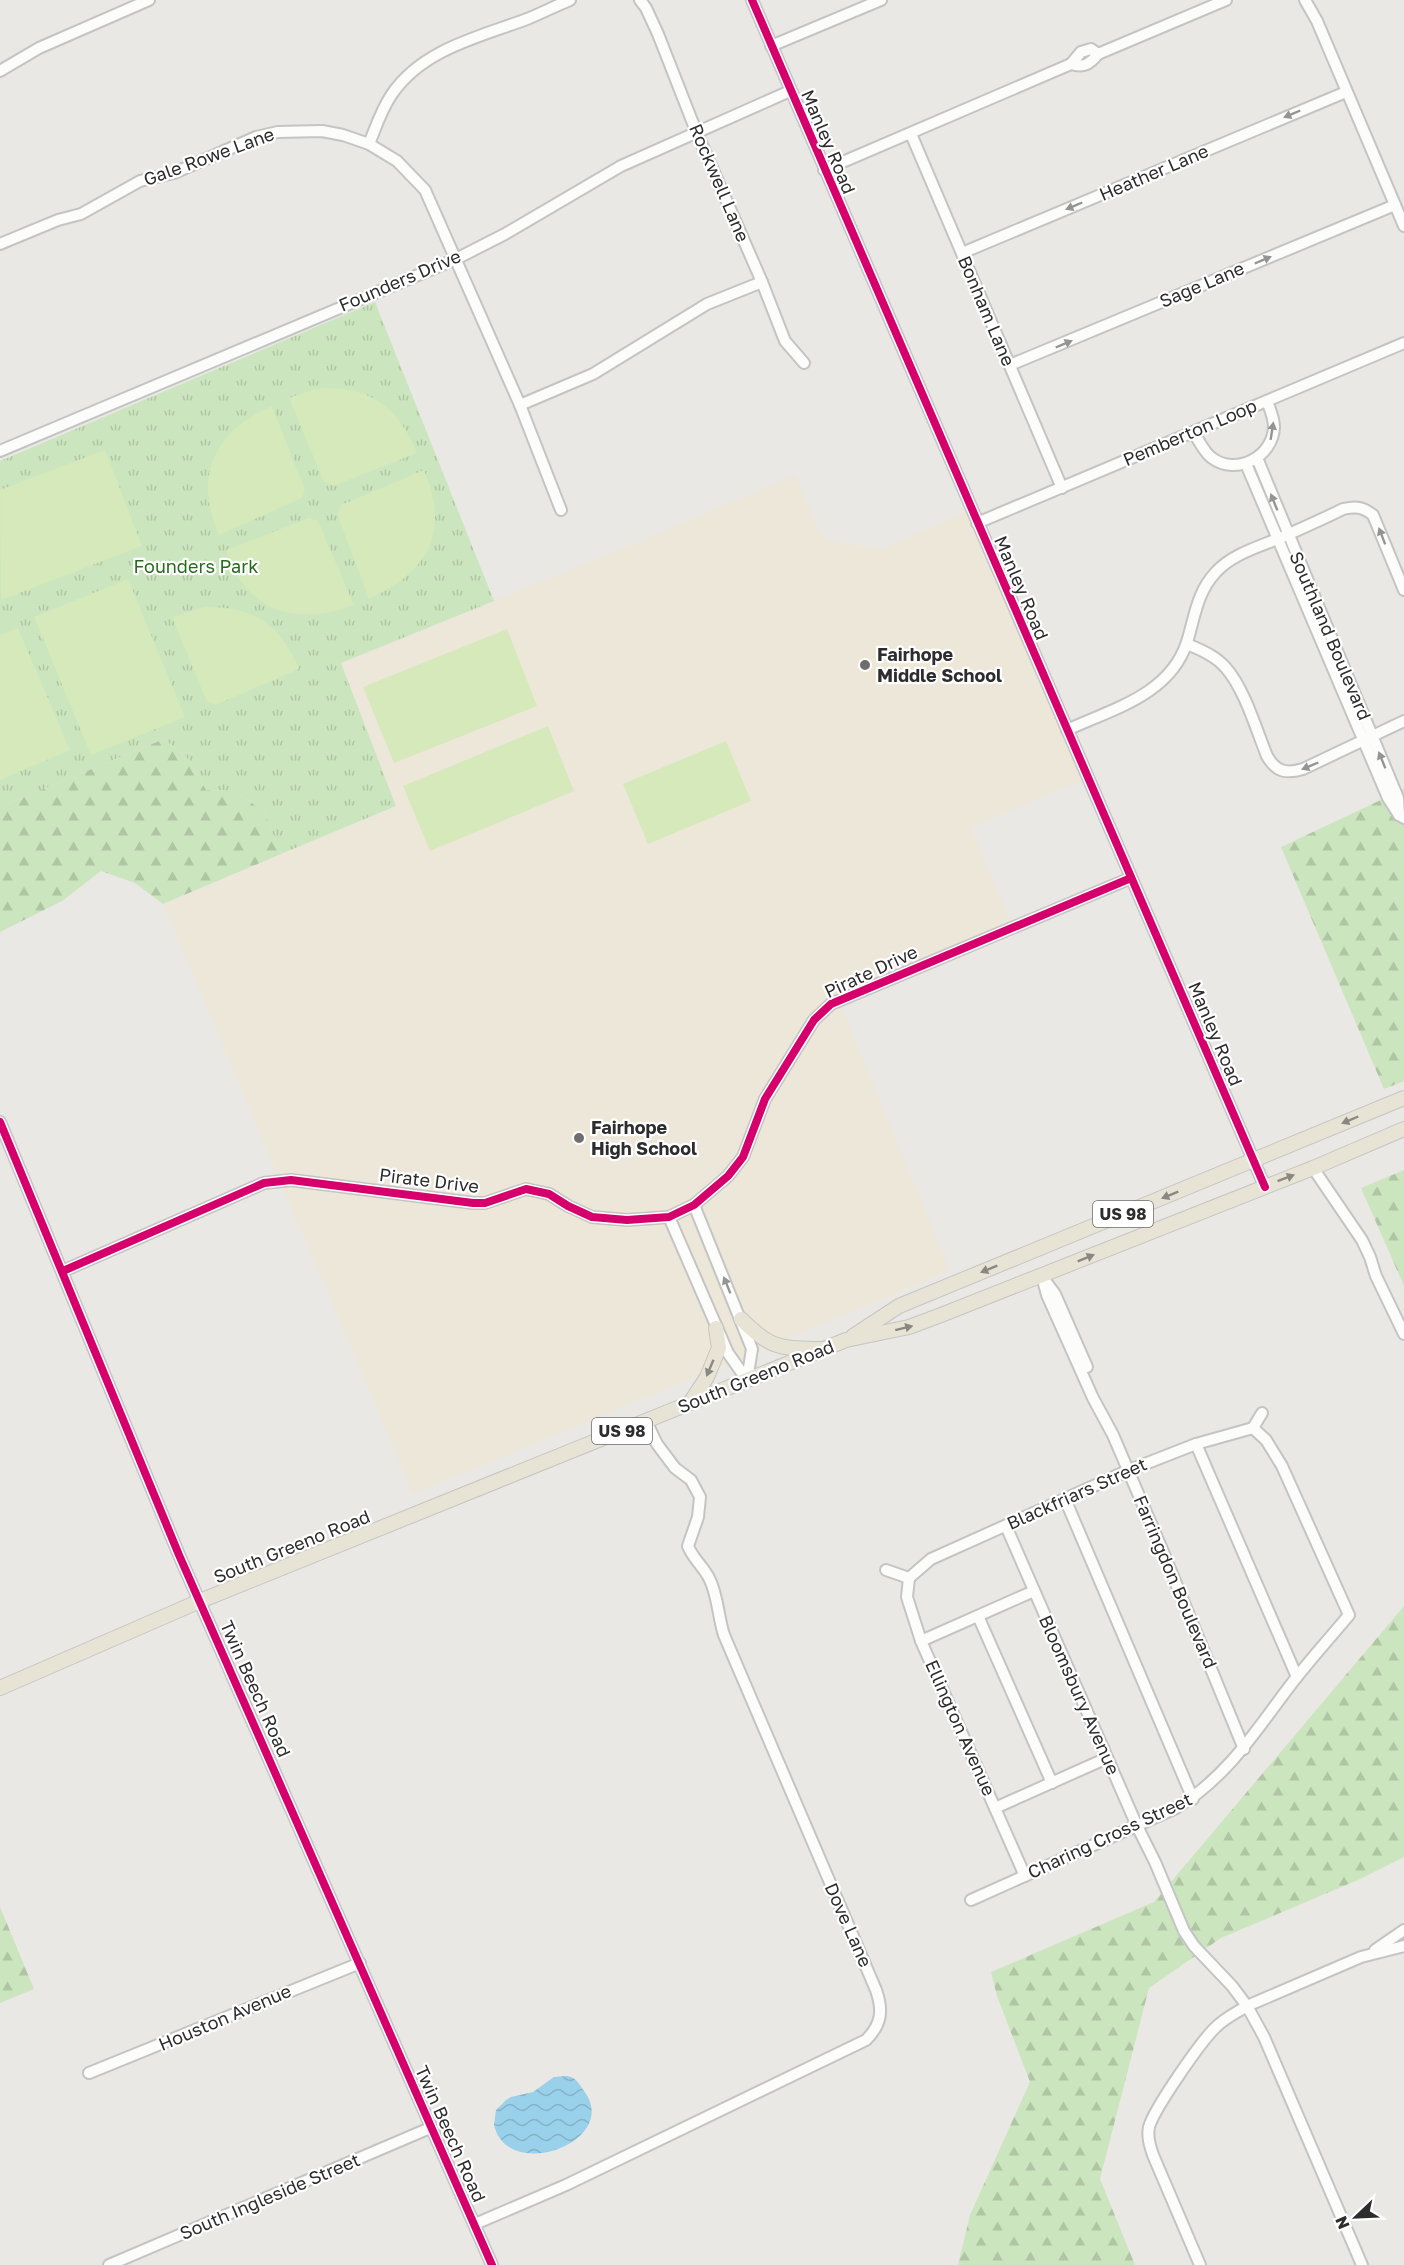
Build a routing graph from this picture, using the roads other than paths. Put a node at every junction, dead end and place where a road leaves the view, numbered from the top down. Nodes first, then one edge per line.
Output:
1 (149, 0) edge
2 (570, 0) edge
3 (640, 0) edge
4 (752, 0) edge
5 (881, 0) edge
6 (1226, 0) edge
7 (1305, 0) edge
8 (771, 46) junction
9 (0, 71) edge
10 (790, 91) junction
11 (1346, 92) junction
12 (696, 131) junction
13 (911, 134) junction
14 (369, 144) junction
15 (824, 170) junction
16 (1395, 205) junction
17 (1404, 226) edge
18 (0, 244) edge
19 (962, 253) junction
20 (456, 259) junction
21 (762, 282) junction
22 (1404, 343) edge
23 (804, 363) dead end
24 (1010, 365) junction
25 (1267, 401) junction
26 (520, 405) junction
27 (1194, 432) junction
28 (0, 451) edge
29 (1257, 458) junction
30 (1246, 464) junction
31 (1062, 488) junction
32 (561, 510) dead end
33 (977, 524) junction
34 (1283, 537) junction
35 (1404, 590) edge
36 (1187, 644) junction
37 (1404, 721) edge
38 (1067, 730) junction
39 (1368, 739) junction
40 (1402, 817) edge
41 (1131, 878) junction
42 (1404, 1098) edge
43 (0, 1122) edge
44 (1404, 1129) edge
45 (1253, 1161) junction
46 (1313, 1168) junction
47 (1265, 1187) junction
48 (694, 1205) junction
49 (669, 1217) junction
50 (63, 1271) junction
51 (1042, 1276) junction
52 (741, 1320) junction
53 (716, 1328) junction
54 (1404, 1334) edge
55 (846, 1340) junction
56 (825, 1349) junction
57 (747, 1380) junction
58 (690, 1403) junction
59 (1262, 1413) dead end
60 (645, 1421) junction
61 (1253, 1428) junction
62 (1196, 1443) junction
63 (1127, 1471) junction
64 (1065, 1499) junction
65 (1006, 1526) junction
66 (886, 1570) dead end
67 (909, 1578) junction
68 (1034, 1591) junction
69 (200, 1601) junction
70 (978, 1616) junction
71 (921, 1641) junction
72 (1297, 1677) junction
73 (0, 1688) edge
74 (1244, 1749) junction
75 (1107, 1758) junction
76 (1052, 1783) junction
77 (1192, 1798) junction
78 (995, 1808) junction
79 (1137, 1826) junction
80 (1025, 1876) junction
81 (971, 1900) dead end
82 (1404, 1930) edge
83 (1404, 1946) edge
84 (1361, 1958) junction
85 (360, 1963) junction
86 (1246, 2006) junction
87 (89, 2073) dead end
88 (430, 2128) junction
89 (475, 2224) junction
90 (109, 2265) edge
91 (492, 2265) edge
92 (1200, 2265) edge
93 (1362, 2265) edge

1 - 9 street
2 - 14 street
3 - 12 street, Rockwell Lane
4 - 8 street, Manley Road
5 - 8 street
6 - 13 street
7 - 11 street
8 - 10 street, Manley Road
10 - 12 street, Founders Drive
10 - 15 street, Manley Road
11 - 16 street
11 -> 19 street, Heather Lane
12 - 20 street, Founders Drive
12 - 21 street, Rockwell Lane
13 - 15 street
13 - 19 street, Bonham Lane
14 - 18 street, Gale Rowe Lane
14 - 20 street, Gale Rowe Lane
15 - 33 street, Manley Road
16 - 17 street
24 -> 16 street, Sage Lane
19 - 24 street, Bonham Lane
20 - 26 street, Gale Rowe Lane
20 - 28 street, Founders Drive
21 - 23 street, Rockwell Lane
21 - 26 street
22 - 25 street, Pemberton Loop
24 - 31 street, Bonham Lane
25 - 27 street, Pemberton Loop
29 -> 25 street
26 - 32 street, Gale Rowe Lane
27 - 30 street
27 - 31 street, Pemberton Loop
29 - 30 street
34 -> 29 street, Southland Boulevard
30 - 34 street, Southland Boulevard
31 - 33 street, Pemberton Loop
33 - 38 street, Manley Road
35 -> 34 street
34 - 36 street
34 - 39 street, Southland Boulevard
36 - 38 street
39 -> 36 street
37 - 39 street
38 - 41 street, Manley Road
39 - 40 street, Southland Boulevard
41 - 45 street, Manley Road
41 - 48 street, Pirate Drive
42 -> 45 main road, South Greeno Road / US 98
43 - 50 street, Twin Beech Road
44 - 46 main road, South Greeno Road / US 98
45 - 47 street, Manley Road
45 -> 55 main road, South Greeno Road / US 98
47 -> 46 main road, South Greeno Road / US 98
46 - 54 street
51 -> 47 main road, South Greeno Road / US 98
48 - 49 street, Pirate Drive
52 -> 48 street
49 - 50 street, Pirate Drive
49 - 53 street
50 - 69 street, Twin Beech Road
55 -> 51 main road, South Greeno Road / US 98
51 - 63 street, Farringdon Boulevard
52 - 56 main road
52 - 57 street
53 - 57 street
53 -> 58 main road
55 - 56 main road, South Greeno Road / US 98
56 - 57 main road, South Greeno Road / US 98
57 - 58 main road, South Greeno Road / US 98
58 - 60 main road, South Greeno Road / US 98
59 - 61 street
60 - 69 main road, South Greeno Road / US 98
60 - 89 street, Dove Lane
61 - 62 street, Blackfriars Street
61 - 72 street, Charing Cross Street
62 - 63 street, Blackfriars Street
62 - 72 street
63 - 64 street, Blackfriars Street
63 - 74 street, Farringdon Boulevard
64 - 65 street, Blackfriars Street
64 - 77 street
65 - 67 street, Blackfriars Street
65 - 68 street, Bloomsbury Avenue
66 - 67 street
67 - 71 street, Ellington Avenue
68 - 70 street
68 - 75 street, Bloomsbury Avenue
69 - 73 main road, South Greeno Road / US 98
69 - 85 street, Twin Beech Road
70 - 71 street
70 - 76 street
71 - 78 street, Ellington Avenue
72 - 74 street, Charing Cross Street
74 - 77 street, Charing Cross Street
75 - 76 street
75 - 79 street, Bloomsbury Avenue
76 - 78 street
77 - 79 street, Charing Cross Street
78 - 80 street, Ellington Avenue
79 - 80 street, Charing Cross Street
79 - 86 street, Bloomsbury Avenue
80 - 81 street, Charing Cross Street
82 - 84 street
83 - 84 street
84 - 86 street
85 - 87 street, Houston Avenue
85 - 88 street, Twin Beech Road
86 - 92 street
86 - 93 street, Bloomsbury Avenue
88 - 89 street, Twin Beech Road
88 - 90 street, South Ingleside Street
89 - 91 street, Twin Beech Road

